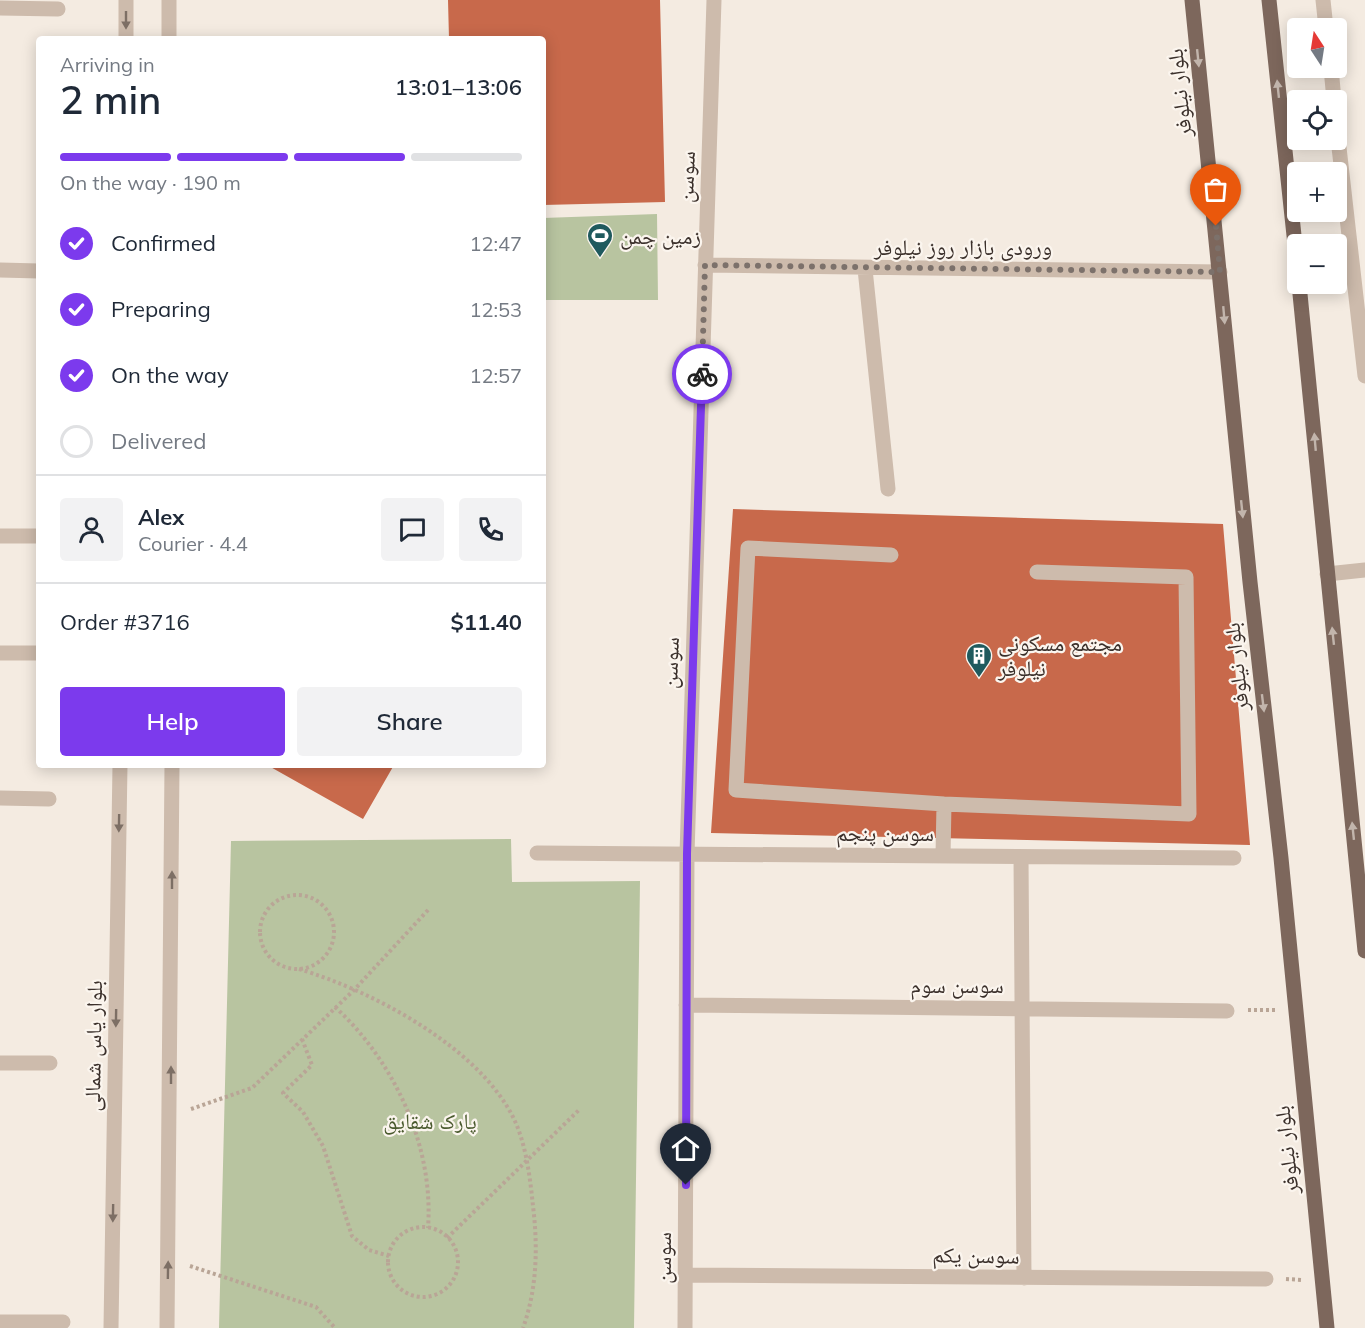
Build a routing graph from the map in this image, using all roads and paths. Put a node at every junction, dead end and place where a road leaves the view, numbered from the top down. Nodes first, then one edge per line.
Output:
1 (126, 0) edge
2 (169, 0) edge
3 (714, 0) edge
4 (1192, 0) edge
5 (1269, 0) edge
6 (1323, 0) edge
7 (0, 8) edge
8 (58, 9) dead end
9 (1325, 18) edge
10 (126, 36) edge
11 (169, 36) edge
12 (1341, 150) edge
13 (1294, 234) edge
14 (1358, 254) edge
15 (705, 265) junction
16 (865, 269) junction
17 (0, 270) edge
18 (36, 271) edge
19 (1220, 272) junction
20 (1300, 294) edge
21 (1365, 376) edge
22 (888, 489) dead end
23 (0, 536) edge
24 (36, 536) edge
25 (891, 555) dead end
26 (1365, 570) edge
27 (1037, 572) dead end
28 (1327, 574) junction
29 (0, 653) edge
30 (36, 653) edge
31 (120, 768) edge
32 (172, 768) edge
33 (0, 798) edge
34 (49, 799) dead end
35 (944, 804) junction
36 (537, 853) dead end
37 (687, 854) junction
38 (944, 856) junction
39 (1021, 856) junction
40 (1234, 858) dead end
41 (429, 909) dead end
42 (1365, 951) edge
43 (299, 969) junction
44 (354, 990) junction
45 (686, 1005) junction
46 (335, 1007) junction
47 (1024, 1008) junction
48 (1295, 1010) junction
49 (1227, 1011) joint
50 (302, 1039) junction
51 (0, 1063) edge
52 (50, 1063) dead end
53 (580, 1109) dead end
54 (171, 1116) junction
55 (526, 1162) junction
56 (428, 1228) junction
57 (447, 1238) junction
58 (389, 1256) junction
59 (168, 1259) junction
60 (686, 1275) junction
61 (1024, 1278) junction
62 (1266, 1279) joint
63 (1322, 1280) junction
64 (0, 1322) edge
65 (63, 1322) dead end
66 (111, 1328) edge
67 (167, 1328) edge
68 (335, 1328) edge
69 (524, 1328) edge
70 (685, 1328) edge
71 (1327, 1328) edge

1 -> 10 street
2 - 11 street
3 - 15 street, سوسن
4 -> 19 main road, بلوار نیلوفر
13 -> 5 main road
6 - 9 street
7 - 8 street
12 - 14 street
14 - 21 street
15 - 16 street, ورودی بازار روز نیلوفر
15 - 37 street, سوسن
16 - 19 street, ورودی بازار روز نیلوفر
16 - 22 street
17 - 18 street
19 -> 48 main road, بلوار نیلوفر
28 -> 20 main road
23 - 24 street
25 - 35 street
26 - 28 street
27 - 35 street
42 -> 28 main road
29 - 30 street
31 -> 66 street, بلوار یاس شمالی
54 -> 32 street
33 - 34 street
35 - 38 street
36 - 37 street, سوسن پنجم
37 - 38 street, سوسن پنجم
37 - 45 street, سوسن
38 - 39 street, سوسن پنجم
39 - 40 street, سوسن پنجم
39 - 47 street
41 - 44 path
43 - 43 path
43 - 44 path
44 - 46 path
44 - 55 path
45 - 47 street, سوسن سوم
45 - 60 street, سوسن
46 - 50 path
46 - 56 path
47 - 49 street, سوسن سوم
47 - 61 street
48 - 49 path
48 - 63 main road, بلوار نیلوفر
50 - 54 path
50 - 58 path
51 - 52 street
53 - 55 path
54 - 59 street
55 - 57 path
55 - 69 path
56 - 57 path
56 - 58 path
57 - 58 path
67 -> 59 street
59 - 68 path
60 - 61 street, سوسن یکم
60 - 70 street, سوسن
61 - 62 street, سوسن یکم
62 - 63 path
63 - 71 main road, بلوار نیلوفر
64 - 65 street

